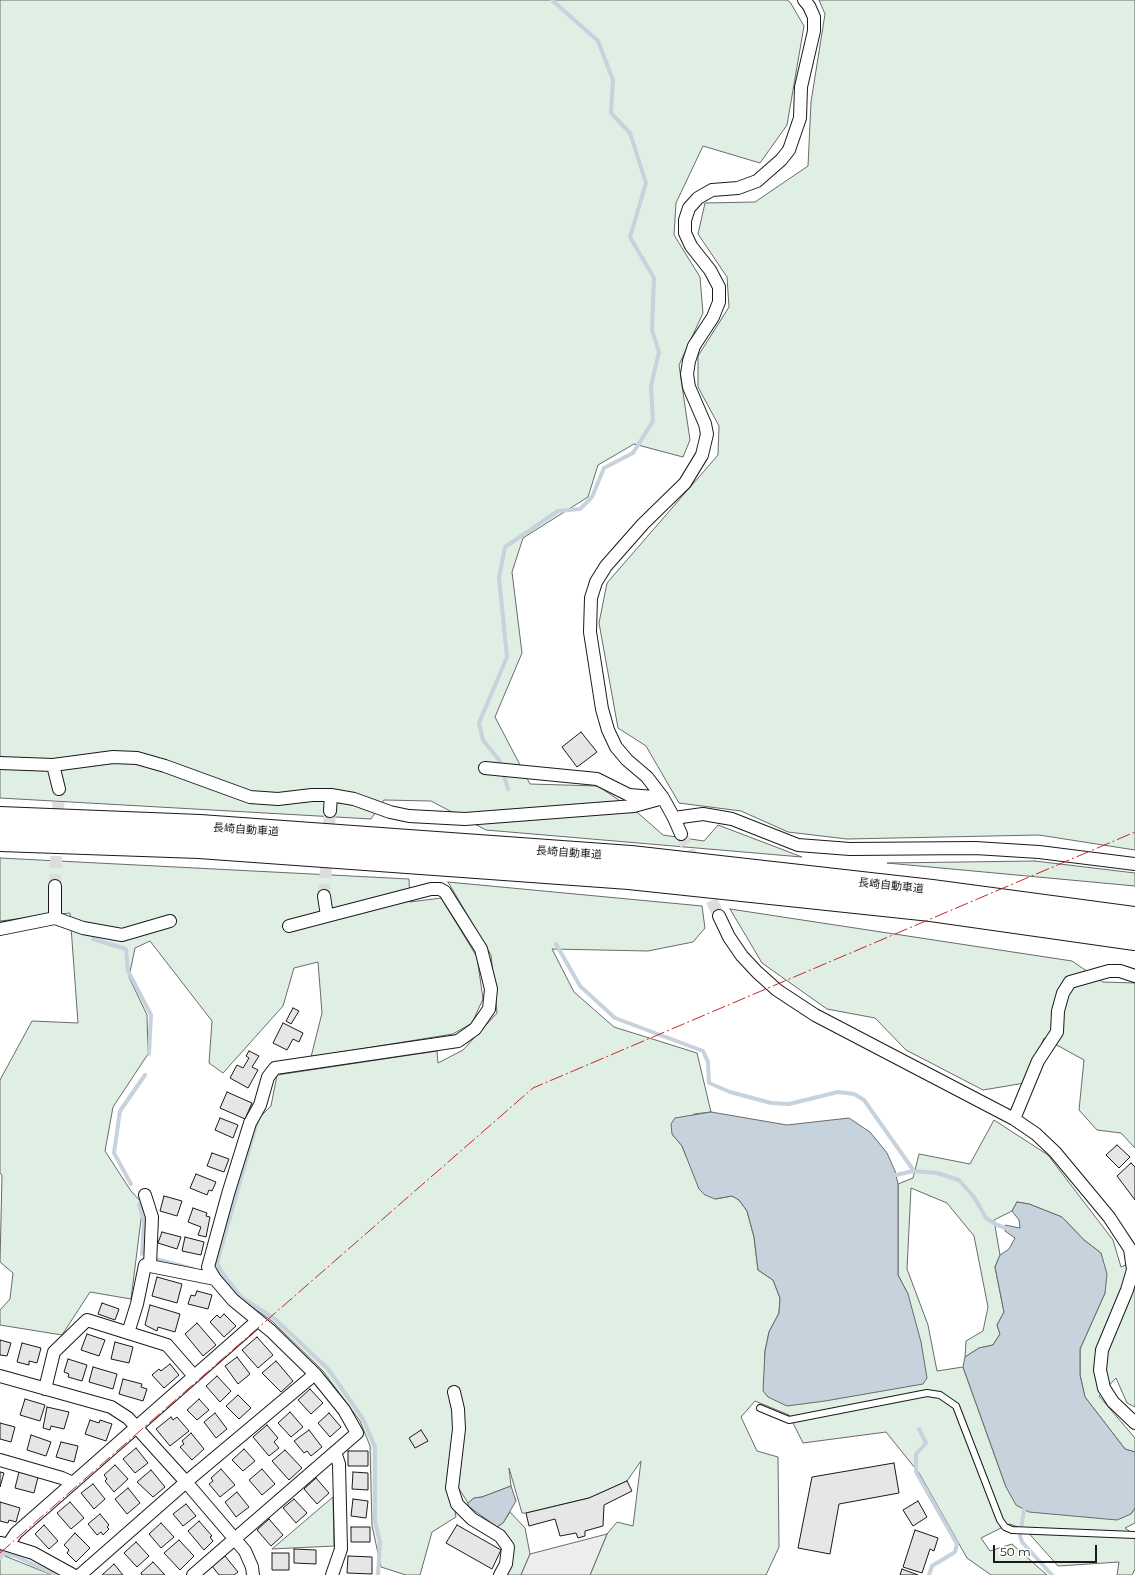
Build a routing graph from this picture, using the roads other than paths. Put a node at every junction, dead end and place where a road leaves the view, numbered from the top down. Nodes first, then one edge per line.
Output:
1 (804, 0) edge
2 (0, 763) edge
3 (53, 765) junction
4 (485, 768) dead end
5 (59, 789) tunnel mouth
6 (331, 795) junction
7 (663, 798) junction
8 (330, 811) tunnel mouth
9 (0, 818) edge
10 (674, 818) junction
11 (681, 834) tunnel mouth
12 (0, 840) edge
13 (1135, 864) edge
14 (54, 886) tunnel mouth
15 (324, 896) tunnel mouth
16 (327, 916) junction
17 (719, 916) tunnel mouth
18 (56, 918) junction
19 (1135, 918) edge
20 (170, 921) dead end
21 (289, 926) dead end
22 (0, 930) edge
23 (1135, 939) edge
24 (1135, 976) edge
25 (1014, 1119) junction
26 (145, 1194) dead end
27 (150, 1266) junction
28 (215, 1280) junction
29 (257, 1321) junction
30 (128, 1333) junction
31 (315, 1374) junction
32 (0, 1376) edge
33 (194, 1376) junction
34 (45, 1389) junction
35 (454, 1392) dead end
36 (760, 1408) dead end
37 (1135, 1423) edge
38 (138, 1426) junction
39 (335, 1452) junction
40 (0, 1460) edge
41 (186, 1482) junction
42 (73, 1483) junction
43 (1135, 1535) edge
44 (235, 1540) junction
45 (4, 1543) edge
46 (73, 1575) edge
47 (80, 1575) edge
48 (193, 1575) edge
49 (253, 1575) edge
50 (332, 1575) edge
51 (500, 1575) edge

1 - 7 street
2 - 3 street
3 - 5 street
3 - 6 street
4 - 7 street
6 - 7 street
6 - 8 street
7 - 10 street
9 - 19 highway, 長崎自動車道
10 - 11 street
10 - 13 street
12 - 23 highway, 長崎自動車道
14 - 18 street
15 - 16 street
16 - 21 street
16 - 28 street
17 - 25 street
18 - 20 street
18 - 22 street
24 - 25 street
25 - 37 street
26 - 27 street
27 - 28 street
27 - 30 street
28 - 29 street
29 - 31 street
29 - 33 street
30 - 33 street
30 - 34 street
31 - 39 street
31 - 41 street
32 - 34 street
33 - 38 street
34 - 38 street
35 - 51 street
36 - 43 lane
38 - 41 street
38 - 42 street
39 - 44 street
39 - 50 street
40 - 42 street
41 - 44 street
41 - 47 street
42 - 45 street
44 - 48 street
44 - 49 street
45 - 46 street

